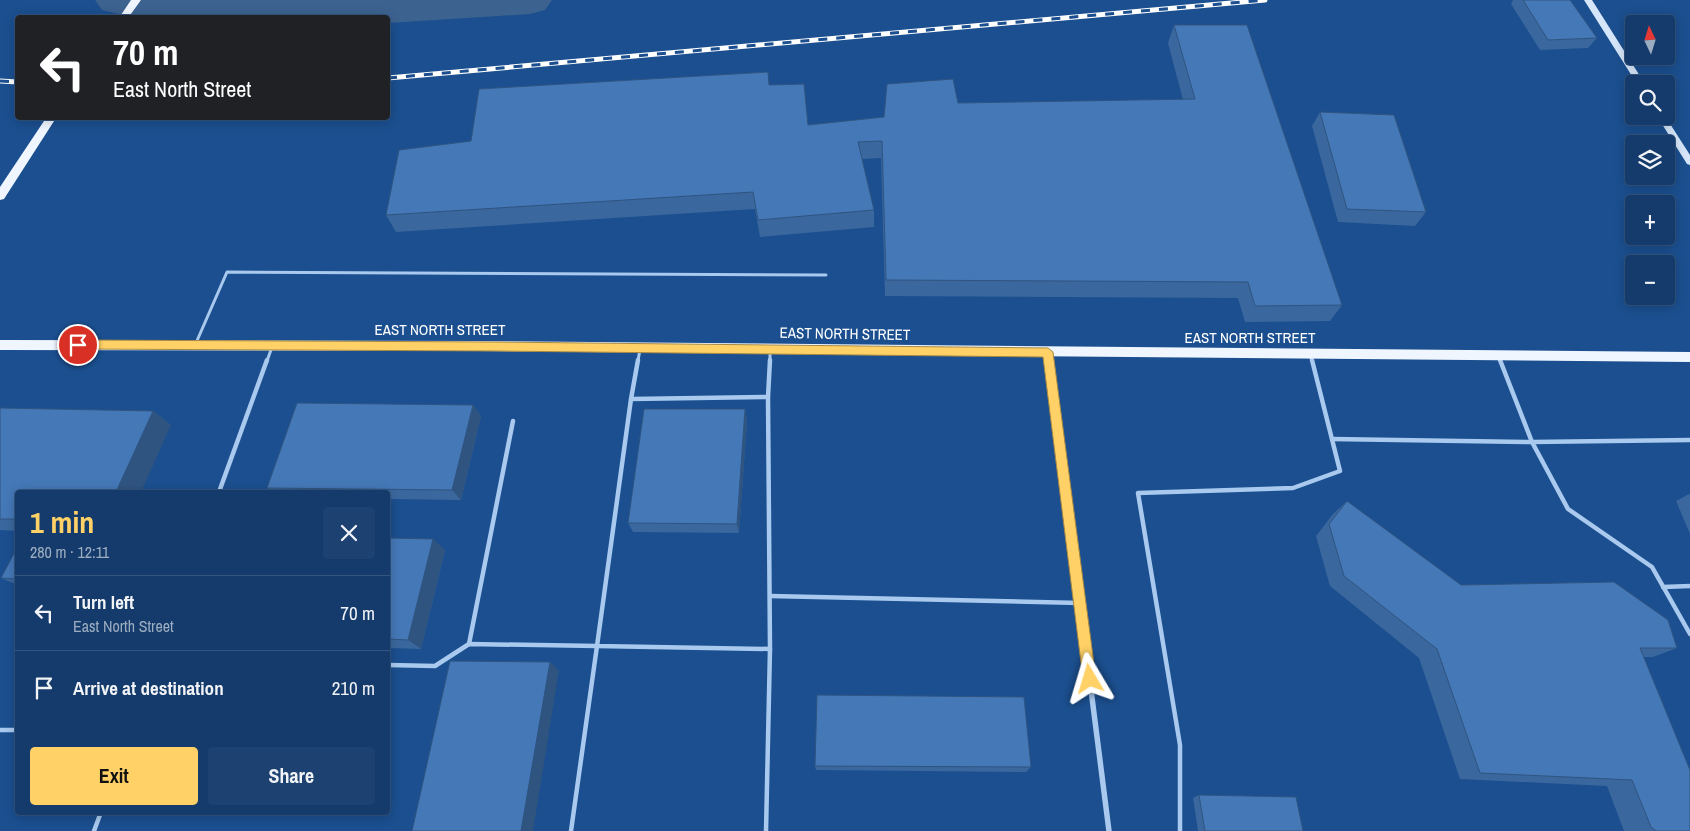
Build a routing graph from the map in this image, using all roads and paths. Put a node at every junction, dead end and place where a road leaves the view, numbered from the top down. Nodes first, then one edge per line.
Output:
1 (136, 0) edge
2 (1588, 0) edge
3 (126, 15) edge
4 (1635, 75) edge
5 (50, 120) edge
6 (1667, 125) edge
7 (1690, 162) edge
8 (0, 196) edge
9 (826, 275) dead end
10 (0, 344) edge
11 (195, 345) junction
12 (273, 345) junction
13 (640, 348) junction
14 (770, 349) junction
15 (1048, 352) junction
16 (1310, 354) junction
17 (1498, 356) junction
18 (1690, 357) edge
19 (768, 397) junction
20 (632, 399) junction
21 (513, 421) dead end
22 (1332, 439) junction
23 (1690, 440) edge
24 (1532, 442) junction
25 (220, 490) edge
26 (1690, 586) edge
27 (1663, 587) junction
28 (770, 596) junction
29 (1080, 603) junction
30 (1690, 634) edge
31 (469, 644) junction
32 (596, 647) junction
33 (770, 649) junction
34 (390, 665) edge
35 (0, 730) edge
36 (15, 730) edge
37 (100, 815) edge
38 (94, 831) edge
39 (571, 831) edge
40 (766, 831) edge
41 (1109, 831) edge
42 (1180, 831) edge

1 - 3 main road
2 - 4 street
5 - 8 main road
6 - 7 street
9 - 11 lane
10 - 11 main road, EAST NORTH STREET
11 - 12 main road, EAST NORTH STREET
12 - 13 main road, EAST NORTH STREET
12 - 25 lane
13 - 14 main road, EAST NORTH STREET
13 - 20 lane
14 - 15 main road, EAST NORTH STREET
14 - 19 lane
15 - 16 main road, EAST NORTH STREET
15 - 29 street
16 - 17 main road, EAST NORTH STREET
16 - 22 lane
17 - 18 main road, EAST NORTH STREET
17 - 24 lane
19 - 20 lane
19 - 28 lane
20 - 32 lane
21 - 31 lane
22 - 24 lane
22 - 42 lane
23 - 24 lane
24 - 27 lane
26 - 27 lane
27 - 30 lane
28 - 29 lane
28 - 33 lane
29 - 41 street
31 - 32 lane
31 - 34 lane
32 - 33 lane
32 - 39 lane
33 - 40 lane
35 - 36 lane
37 - 38 lane

